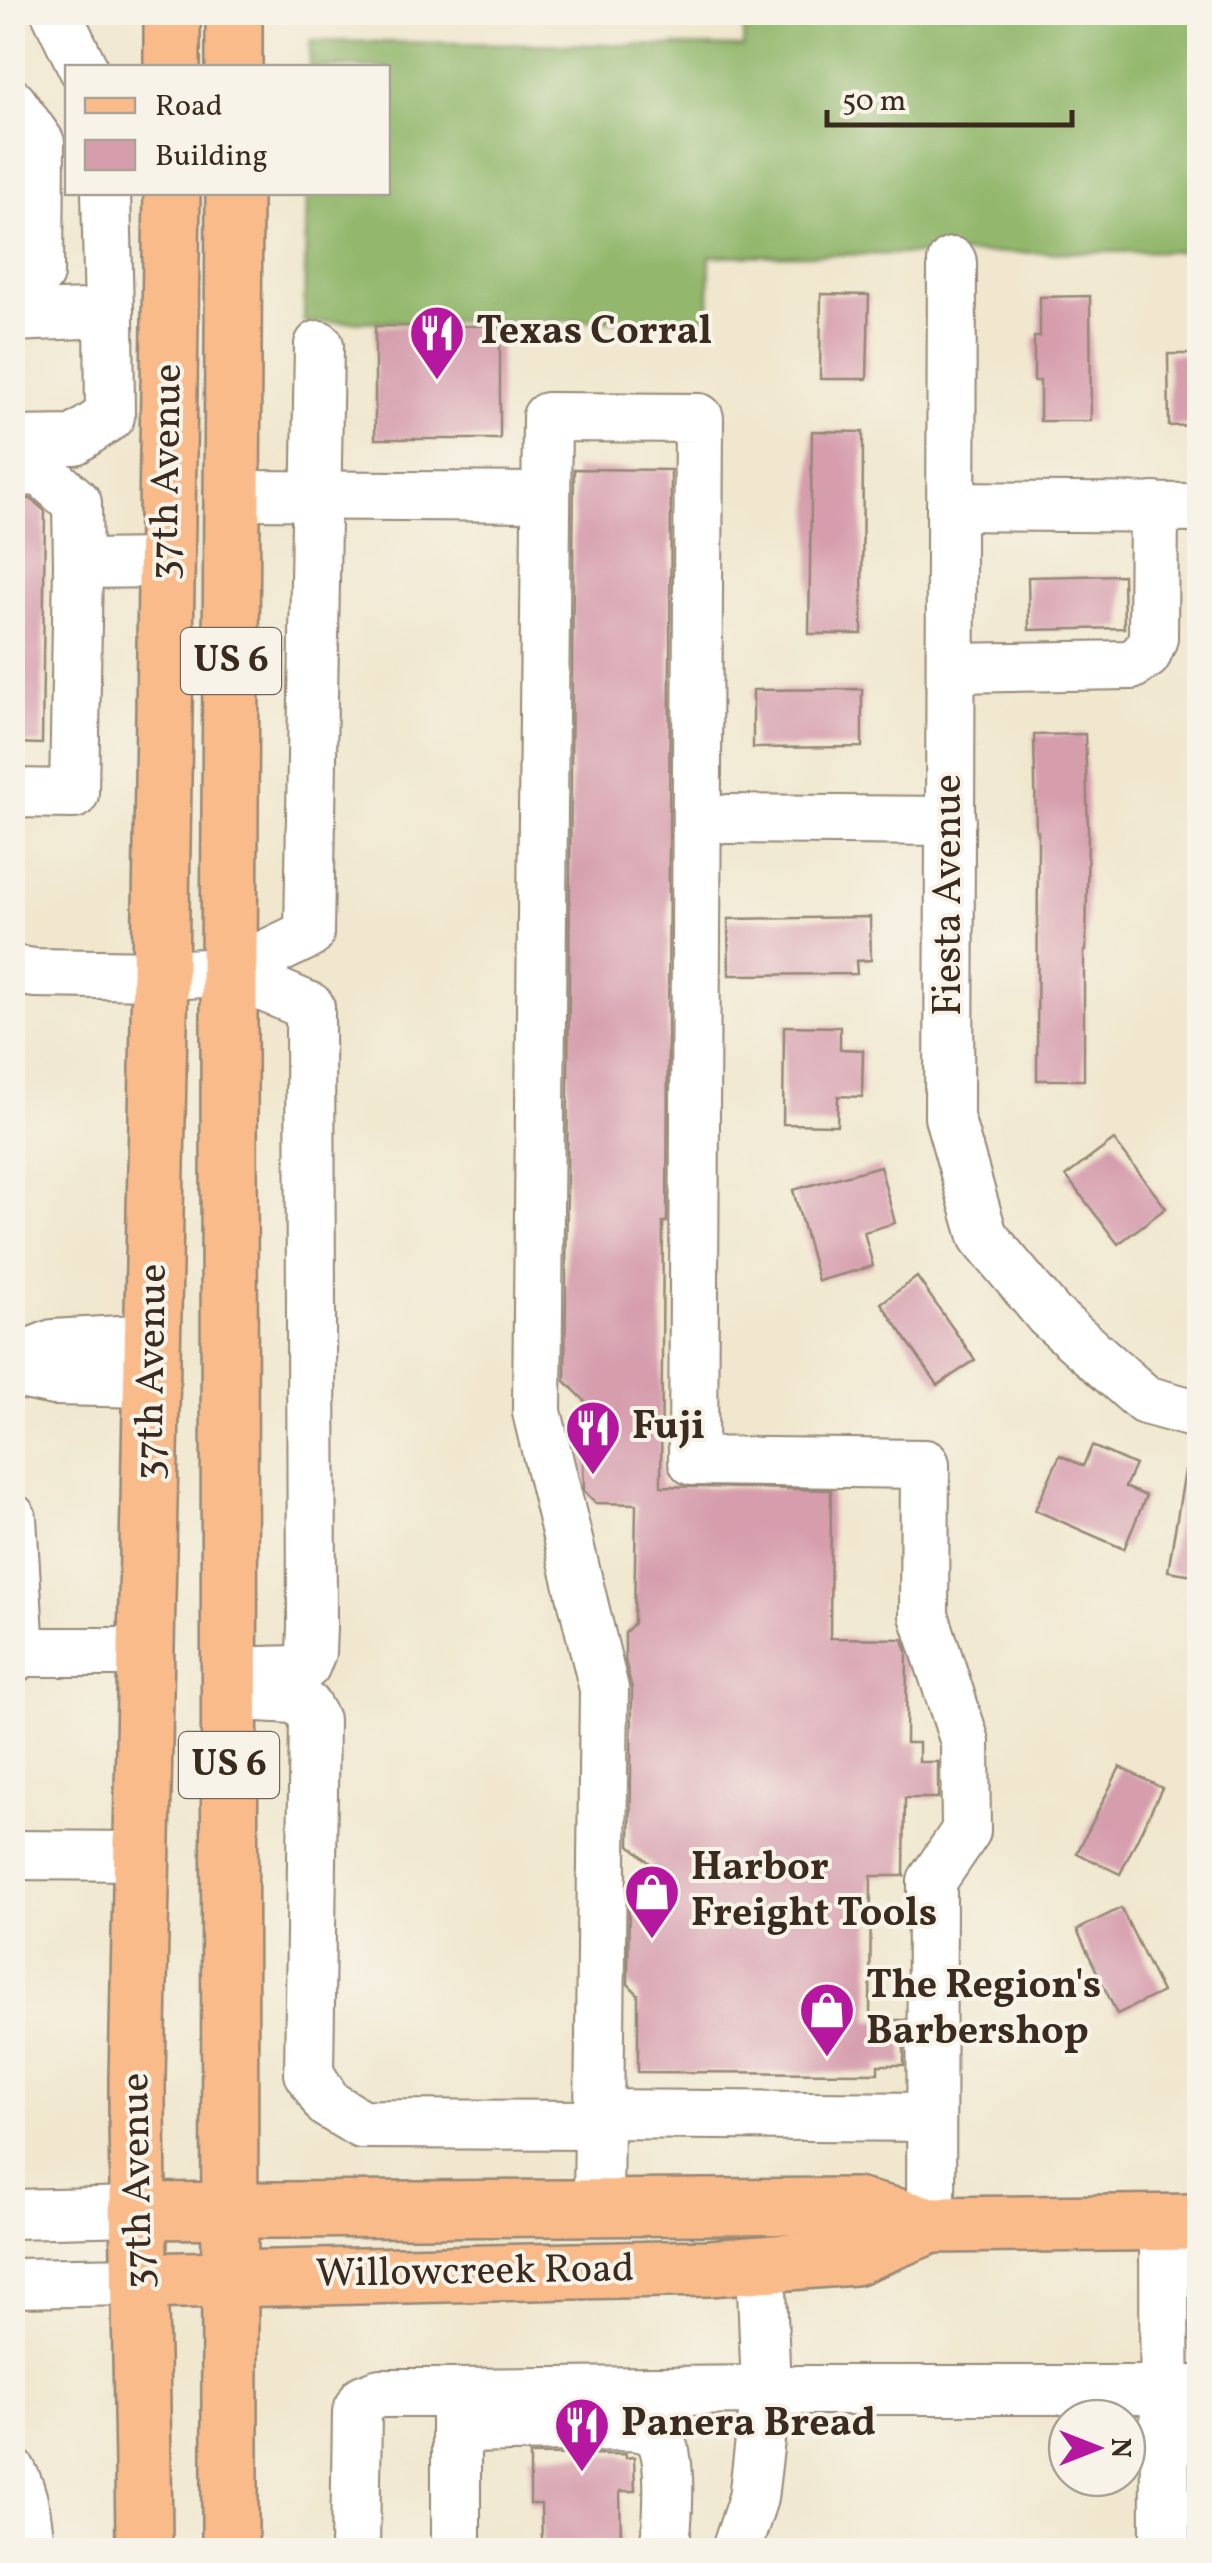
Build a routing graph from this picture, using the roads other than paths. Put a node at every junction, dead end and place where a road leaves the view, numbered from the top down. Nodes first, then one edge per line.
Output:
1 (56, 12) edge
2 (172, 12) edge
3 (234, 12) edge
4 (82, 65) edge
5 (172, 65) edge
6 (234, 65) edge
7 (12, 103) edge
8 (106, 195) edge
9 (172, 195) edge
10 (234, 195) edge
11 (952, 262) dead end
12 (39, 274) dead end
13 (109, 313) junction
14 (12, 318) edge
15 (319, 345) dead end
16 (12, 440) edge
17 (12, 472) edge
18 (233, 496) junction
19 (315, 496) junction
20 (546, 497) junction
21 (951, 506) junction
22 (1177, 507) edge
23 (167, 562) junction
24 (78, 564) junction
25 (951, 668) junction
26 (12, 793) edge
27 (728, 819) dead end
28 (951, 821) junction
29 (12, 970) edge
30 (228, 972) junction
31 (160, 974) junction
32 (12, 1360) edge
33 (153, 1360) junction
34 (12, 1372) edge
35 (1200, 1415) edge
36 (12, 1518) edge
37 (146, 1652) junction
38 (15, 1653) edge
39 (228, 1684) junction
40 (12, 1855) edge
41 (142, 1856) junction
42 (930, 2117) junction
43 (598, 2120) junction
44 (598, 2208) junction
45 (228, 2210) junction
46 (137, 2211) junction
47 (12, 2214) edge
48 (1182, 2222) edge
49 (931, 2225) junction
50 (761, 2264) junction
51 (230, 2279) junction
52 (140, 2281) junction
53 (12, 2283) edge
54 (688, 2390) junction
55 (766, 2390) junction
56 (1182, 2390) edge
57 (456, 2410) junction
58 (12, 2472) edge
59 (1176, 2525) edge
60 (681, 2549) edge
61 (30, 2550) edge
62 (144, 2550) edge
63 (230, 2550) edge
64 (355, 2550) edge
65 (456, 2550) edge
66 (736, 2550) edge

1 - 4 street
2 - 5 main road
3 - 6 main road
7 - 12 street
8 - 13 street
9 - 23 main road, 37th Avenue / US 6
10 - 18 main road, 37th Avenue / US 6
11 - 21 street, Fiesta Avenue
13 - 14 street
13 - 16 street
15 - 19 street
17 - 24 street
18 - 19 street
18 - 30 main road, 37th Avenue / US 6
19 - 20 street
19 - 30 street
20 - 42 street
20 - 43 street
21 - 22 street
21 - 25 street, Fiesta Avenue
22 - 25 street
23 - 24 street
23 - 31 main road, 37th Avenue / US 6
24 - 26 street
25 - 28 street, Fiesta Avenue
27 - 28 street
28 - 35 street, Fiesta Avenue
29 - 31 street
30 - 31 street
30 - 39 main road, 37th Avenue / US 6
30 - 39 street
31 - 33 main road, 37th Avenue / US 6
32 - 33 street
33 - 34 street
33 - 37 main road, 37th Avenue / US 6
36 - 38 street
37 - 38 street
37 - 41 main road, 37th Avenue / US 6
39 - 43 street
39 - 45 main road, 37th Avenue / US 6
40 - 41 street
41 - 46 main road, 37th Avenue / US 6
42 - 43 street
42 - 49 street
43 - 44 street
44 - 45 main road, Willowcreek Road
44 - 49 main road, Willowcreek Road
45 - 46 main road, Willowcreek Road
45 - 51 main road, 37th Avenue / US 6
46 - 47 street, Willowcreek Road
46 - 52 main road, 37th Avenue / US 6
48 - 49 main road, Willowcreek Road
48 - 56 street
49 - 50 main road, Willowcreek Road
50 - 51 main road, Willowcreek Road
50 - 55 street
51 - 52 main road, Willowcreek Road
51 - 63 main road, 37th Avenue / US 6
52 - 53 street, Willowcreek Road
52 - 62 main road, 37th Avenue / US 6
54 - 55 street
54 - 57 street
54 - 60 street
55 - 56 street
55 - 66 street
56 - 59 street
57 - 60 street
57 - 64 street
57 - 65 street
58 - 61 street

